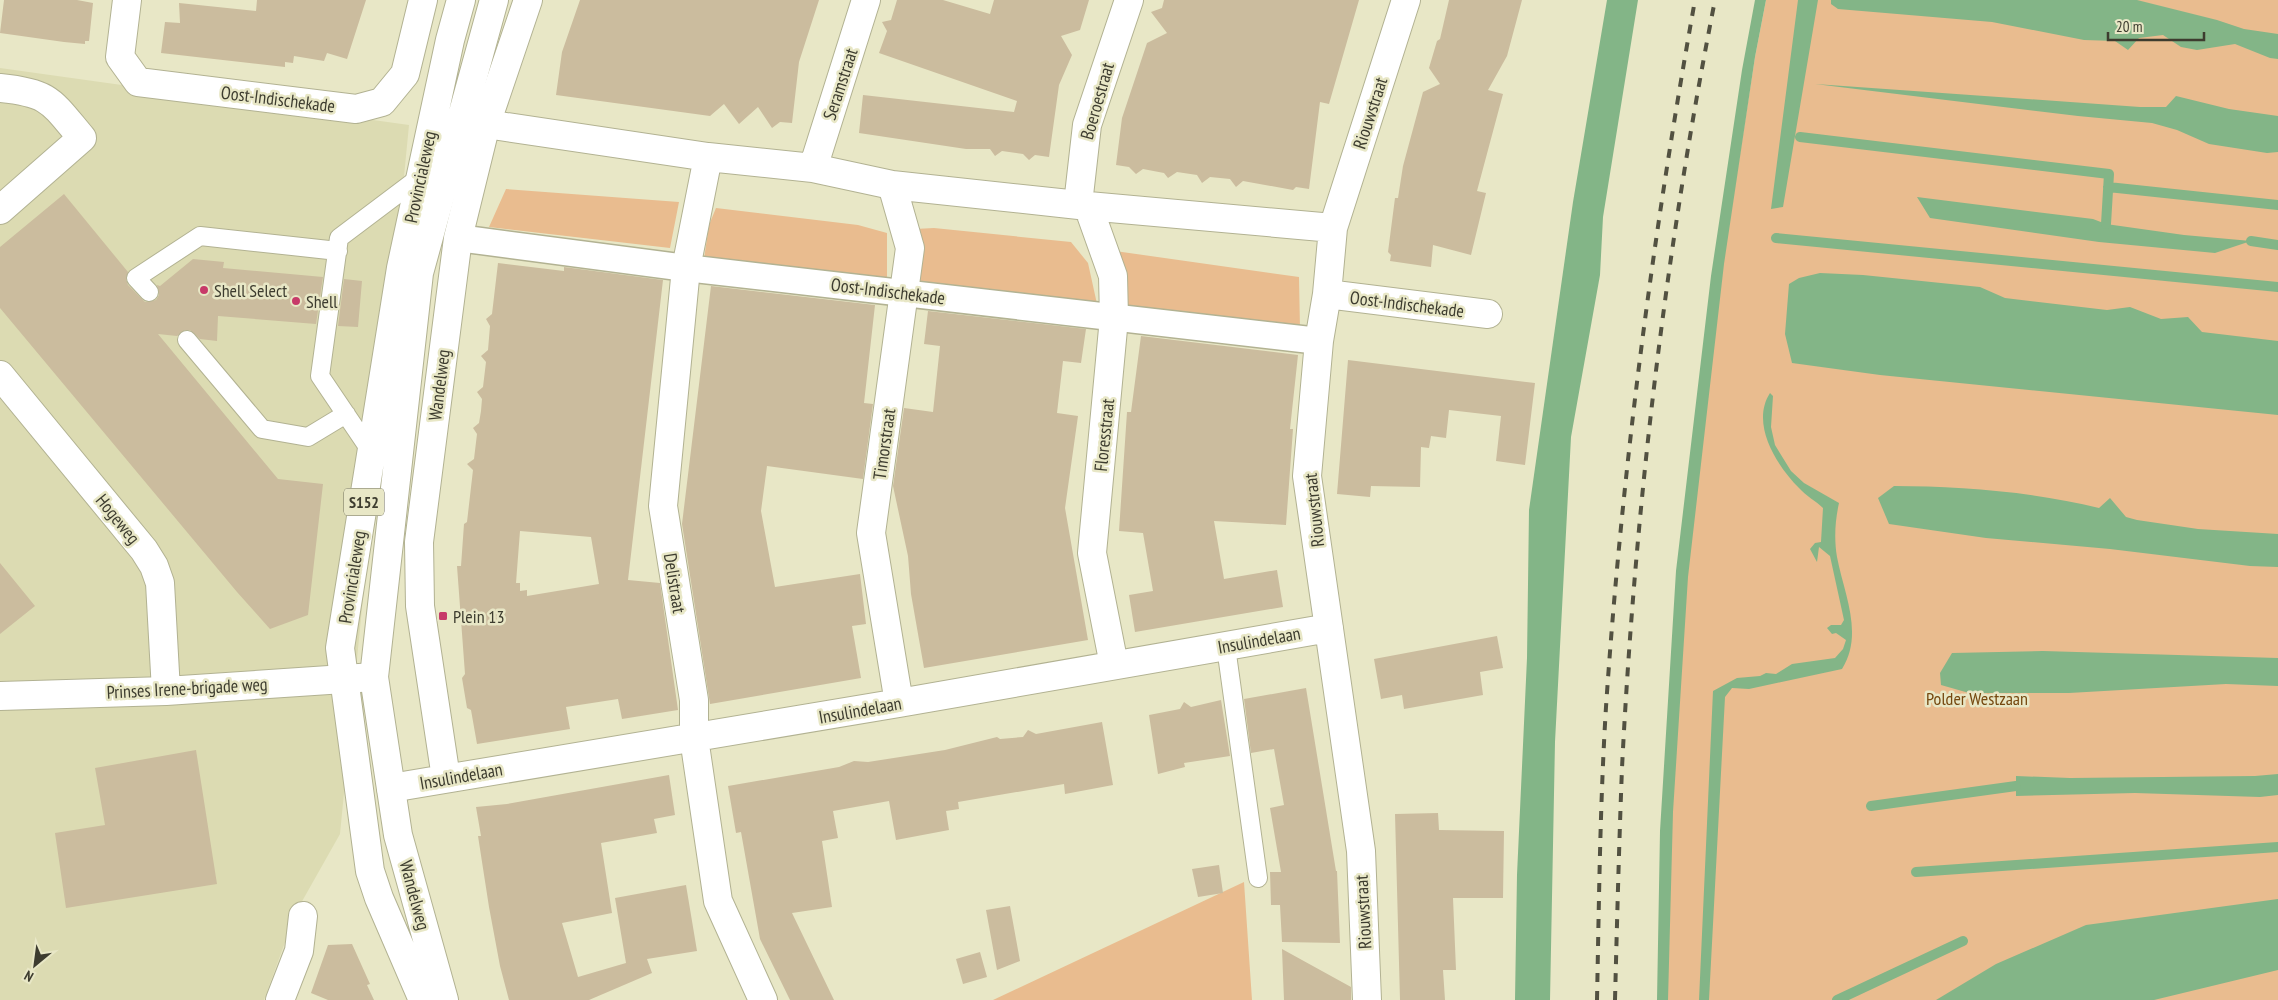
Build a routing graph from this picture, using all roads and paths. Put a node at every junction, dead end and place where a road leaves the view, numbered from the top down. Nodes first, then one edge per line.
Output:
1 (127, 0) edge
2 (423, 0) edge
3 (462, 0) edge
4 (494, 0) edge
5 (528, 0) edge
6 (866, 0) edge
7 (1129, 0) edge
8 (1406, 0) edge
9 (0, 88) edge
10 (486, 124) junction
11 (708, 157) junction
12 (813, 168) junction
13 (420, 177) junction
14 (892, 185) junction
15 (1083, 205) junction
16 (0, 210) edge
17 (1333, 228) junction
18 (458, 238) junction
19 (338, 251) junction
20 (686, 268) junction
21 (148, 292) dead end
22 (905, 293) junction
23 (1327, 294) junction
24 (1488, 314) dead end
25 (1114, 318) junction
26 (187, 340) dead end
27 (1318, 341) junction
28 (0, 375) edge
29 (346, 414) junction
30 (372, 453) junction
31 (1329, 628) junction
32 (1226, 647) junction
33 (1114, 665) junction
34 (374, 677) junction
35 (346, 680) junction
36 (166, 691) junction
37 (0, 696) edge
38 (899, 703) junction
39 (694, 738) junction
40 (446, 778) junction
41 (391, 788) junction
42 (1258, 878) dead end
43 (303, 916) dead end
44 (280, 1000) edge
45 (423, 1000) edge
46 (444, 1000) edge
47 (763, 1000) edge
48 (1367, 1000) edge

1 - 2 street, Oost-Indischekade
3 - 13 street, Provincialeweg / S152
4 - 34 street, Provincialeweg / S152
5 - 10 street, Wandelweg
6 - 12 street, Seramstraat
7 - 15 street, Boeroestraat
8 - 17 street, Riouwstraat
9 - 16 street
10 - 11 street
10 - 18 street, Wandelweg
11 - 12 street
11 - 20 street, Delistraat
12 - 14 street
13 - 19 lane
13 - 30 street, Provincialeweg / S152
14 - 15 street
14 - 22 street, Timorstraat
15 - 17 street
15 - 25 street, Floresstraat
17 - 23 street, Riouwstraat
18 - 20 street, Oost-Indischekade
18 - 40 street, Wandelweg
19 - 21 lane
19 - 29 lane
20 - 22 street, Oost-Indischekade
20 - 39 street, Delistraat
22 - 25 street, Oost-Indischekade
22 - 38 street, Timorstraat
23 - 24 street, Oost-Indischekade
23 - 27 street, Riouwstraat
25 - 27 street, Oost-Indischekade
25 - 33 street, Floresstraat
26 - 29 lane
27 - 31 street, Riouwstraat
28 - 36 street, Hogeweg
29 - 30 lane
30 - 35 street, Provincialeweg / S152
31 - 32 street, Insulindelaan
31 - 48 street, Riouwstraat
32 - 33 street, Insulindelaan
32 - 42 lane
33 - 38 street, Insulindelaan
34 - 35 street, Prinses Irene-brigade weg
34 - 41 street, Provincialeweg / S152
35 - 36 street, Prinses Irene-brigade weg
35 - 45 street, Provincialeweg / S152
36 - 37 street, Prinses Irene-brigade weg
38 - 39 street, Insulindelaan
39 - 40 street, Insulindelaan
39 - 47 street, Delistraat
40 - 41 street, Insulindelaan
41 - 46 street, Wandelweg / S152
43 - 44 street

